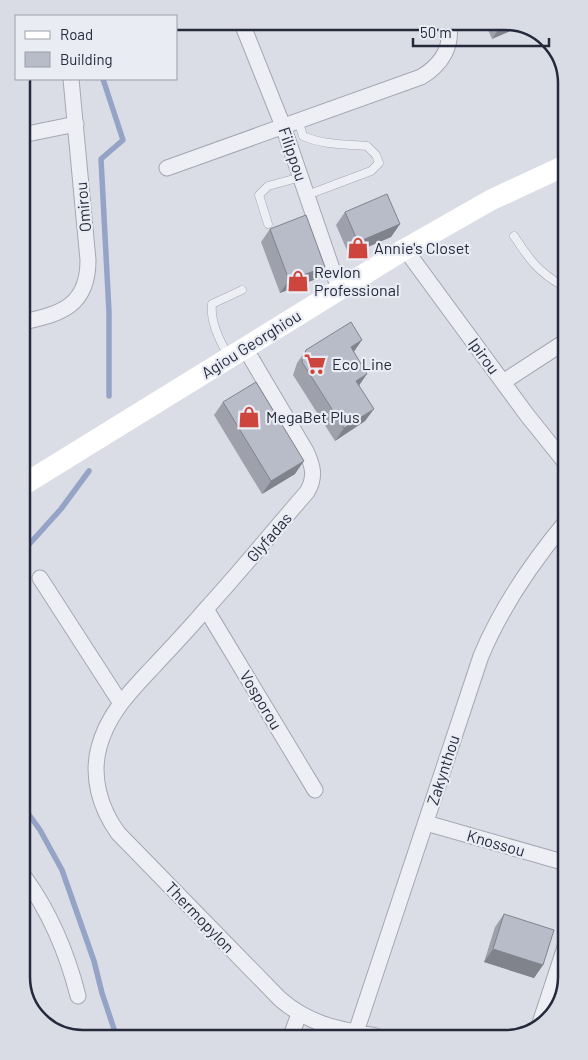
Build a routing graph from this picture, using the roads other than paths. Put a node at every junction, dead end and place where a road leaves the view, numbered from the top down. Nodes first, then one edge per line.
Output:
1 (245, 30) edge
2 (449, 30) edge
3 (71, 80) edge
4 (290, 123) junction
5 (76, 124) junction
6 (30, 133) edge
7 (167, 168) dead end
8 (558, 169) edge
9 (301, 177) junction
10 (307, 196) junction
11 (268, 224) dead end
12 (514, 236) dead end
13 (405, 249) junction
14 (558, 283) edge
15 (339, 289) junction
16 (242, 290) dead end
17 (30, 321) edge
18 (558, 346) edge
19 (237, 353) junction
20 (503, 382) junction
21 (558, 454) edge
22 (30, 481) edge
23 (558, 532) edge
24 (40, 578) dead end
25 (206, 609) junction
26 (120, 702) junction
27 (103, 737) joint
28 (315, 790) dead end
29 (426, 823) junction
30 (558, 861) edge
31 (30, 887) edge
32 (558, 968) edge
33 (78, 996) dead end
34 (299, 1014) junction
35 (543, 1014) edge
36 (293, 1030) edge
37 (348, 1030) edge
38 (357, 1030) edge

1 - 4 street, Filippou
2 - 4 street
3 - 5 street, Omirou
4 - 7 street
4 - 9 street, Filippou
4 - 10 lane
5 - 6 street
5 - 17 street, Omirou
8 - 13 main road, Agiou Georghiou
9 - 10 street, Filippou
9 - 11 lane
10 - 15 street, Filippou
12 - 14 lane
13 - 15 main road, Agiou Georghiou
13 - 20 street, Ipirou
15 - 19 main road, Agiou Georghiou
16 - 19 lane
18 - 20 street
19 - 22 main road, Agiou Georghiou
19 - 25 street, Glyfadas
20 - 21 street, Ipirou
23 - 29 street, Zakynthou
24 - 26 street
25 - 26 street, Glyfadas
25 - 28 street, Vosporou
26 - 27 street, Glyfadas
27 - 34 street, Thermopylon
29 - 30 street, Knossou
29 - 38 street, Zakynthou
31 - 33 street
32 - 35 street
34 - 36 street
34 - 37 street, Thermopylon

